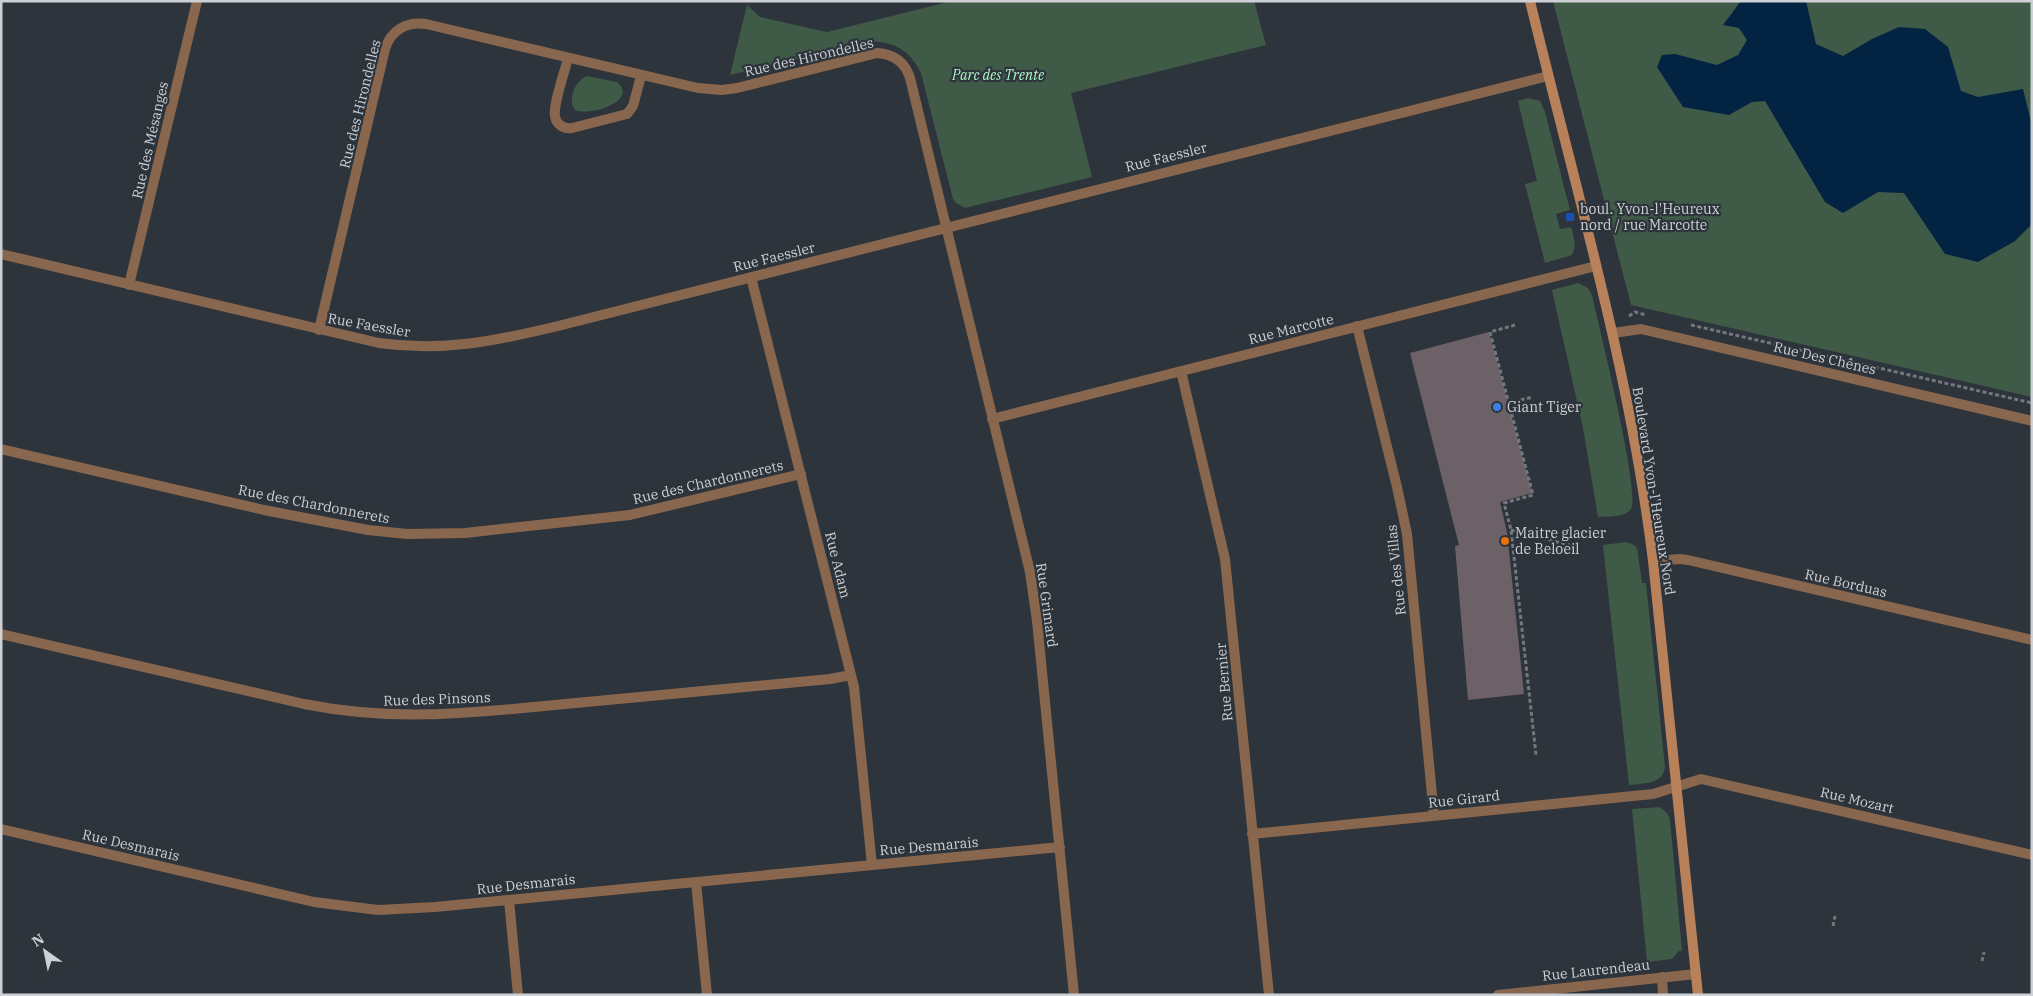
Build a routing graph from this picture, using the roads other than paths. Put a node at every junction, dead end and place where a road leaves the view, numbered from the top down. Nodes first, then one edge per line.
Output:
1 (197, 1) edge
2 (1530, 1) edge
3 (568, 58) junction
4 (641, 76) junction
5 (1548, 76) junction
6 (946, 227) junction
7 (1, 254) edge
8 (1596, 266) junction
9 (751, 276) junction
10 (129, 285) junction
11 (1357, 326) junction
12 (319, 330) junction
13 (1612, 333) junction
14 (1181, 371) junction
15 (992, 419) junction
16 (2032, 420) edge
17 (1, 449) edge
18 (801, 474) junction
19 (1653, 562) junction
20 (1, 634) edge
21 (2032, 640) edge
22 (851, 675) junction
23 (1677, 786) junction
24 (1434, 816) junction
25 (1, 828) edge
26 (1252, 834) junction
27 (1060, 847) junction
28 (2032, 855) edge
29 (872, 865) junction
30 (696, 882) junction
31 (509, 900) junction
32 (1696, 974) junction
33 (1662, 977) junction
34 (518, 995) edge
35 (707, 995) edge
36 (1074, 995) edge
37 (1268, 995) edge
38 (1498, 995) edge
39 (1664, 995) edge
40 (1698, 995) edge

1 - 10 street, Rue des Mésanges
2 - 5 street, Boulevard Yvon-l'Heureux Nord
3 - 4 street, Rue des Hirondelles
3 - 4 street
3 - 12 street, Rue des Hirondelles
4 - 6 street, Rue des Hirondelles
5 - 6 street, Rue Faessler
5 - 8 street, Boulevard Yvon-l'Heureux Nord
6 - 9 street, Rue Faessler
6 - 15 street, Rue Grimard
7 - 10 street, Rue Faessler
8 - 11 street, Rue Marcotte
8 - 13 street, Boulevard Yvon-l'Heureux Nord
9 - 12 street, Rue Faessler
9 - 18 street, Rue Adam
10 - 12 street, Rue Faessler
11 - 14 street, Rue Marcotte
11 - 24 street, Rue des Villas
13 - 16 street, Rue Des Chênes
13 - 19 street, Boulevard Yvon-l'Heureux Nord
14 - 15 street, Rue Marcotte
14 - 26 street, Rue Bernier
15 - 27 street, Rue Grimard
17 - 18 street, Rue des Chardonnerets
18 - 22 street, Rue Adam
19 - 21 street, Rue Borduas
19 - 23 street, Boulevard Yvon-l'Heureux Nord
20 - 22 street, Rue des Pinsons
22 - 29 street, Rue Adam
23 - 24 street, Rue Girard
23 - 28 street, Rue Mozart
23 - 32 street, Boulevard Yvon-l'Heureux Nord
24 - 26 street, Rue Girard
25 - 31 street, Rue Desmarais
26 - 37 street, Rue Bernier
27 - 29 street, Rue Desmarais
27 - 36 street, Rue Grimard
29 - 30 street, Rue Desmarais
30 - 31 street, Rue Desmarais
30 - 35 street
31 - 34 street
32 - 33 street, Rue Laurendeau
32 - 40 street, Boulevard Yvon-l'Heureux Nord
33 - 38 street, Rue Laurendeau
33 - 39 street

